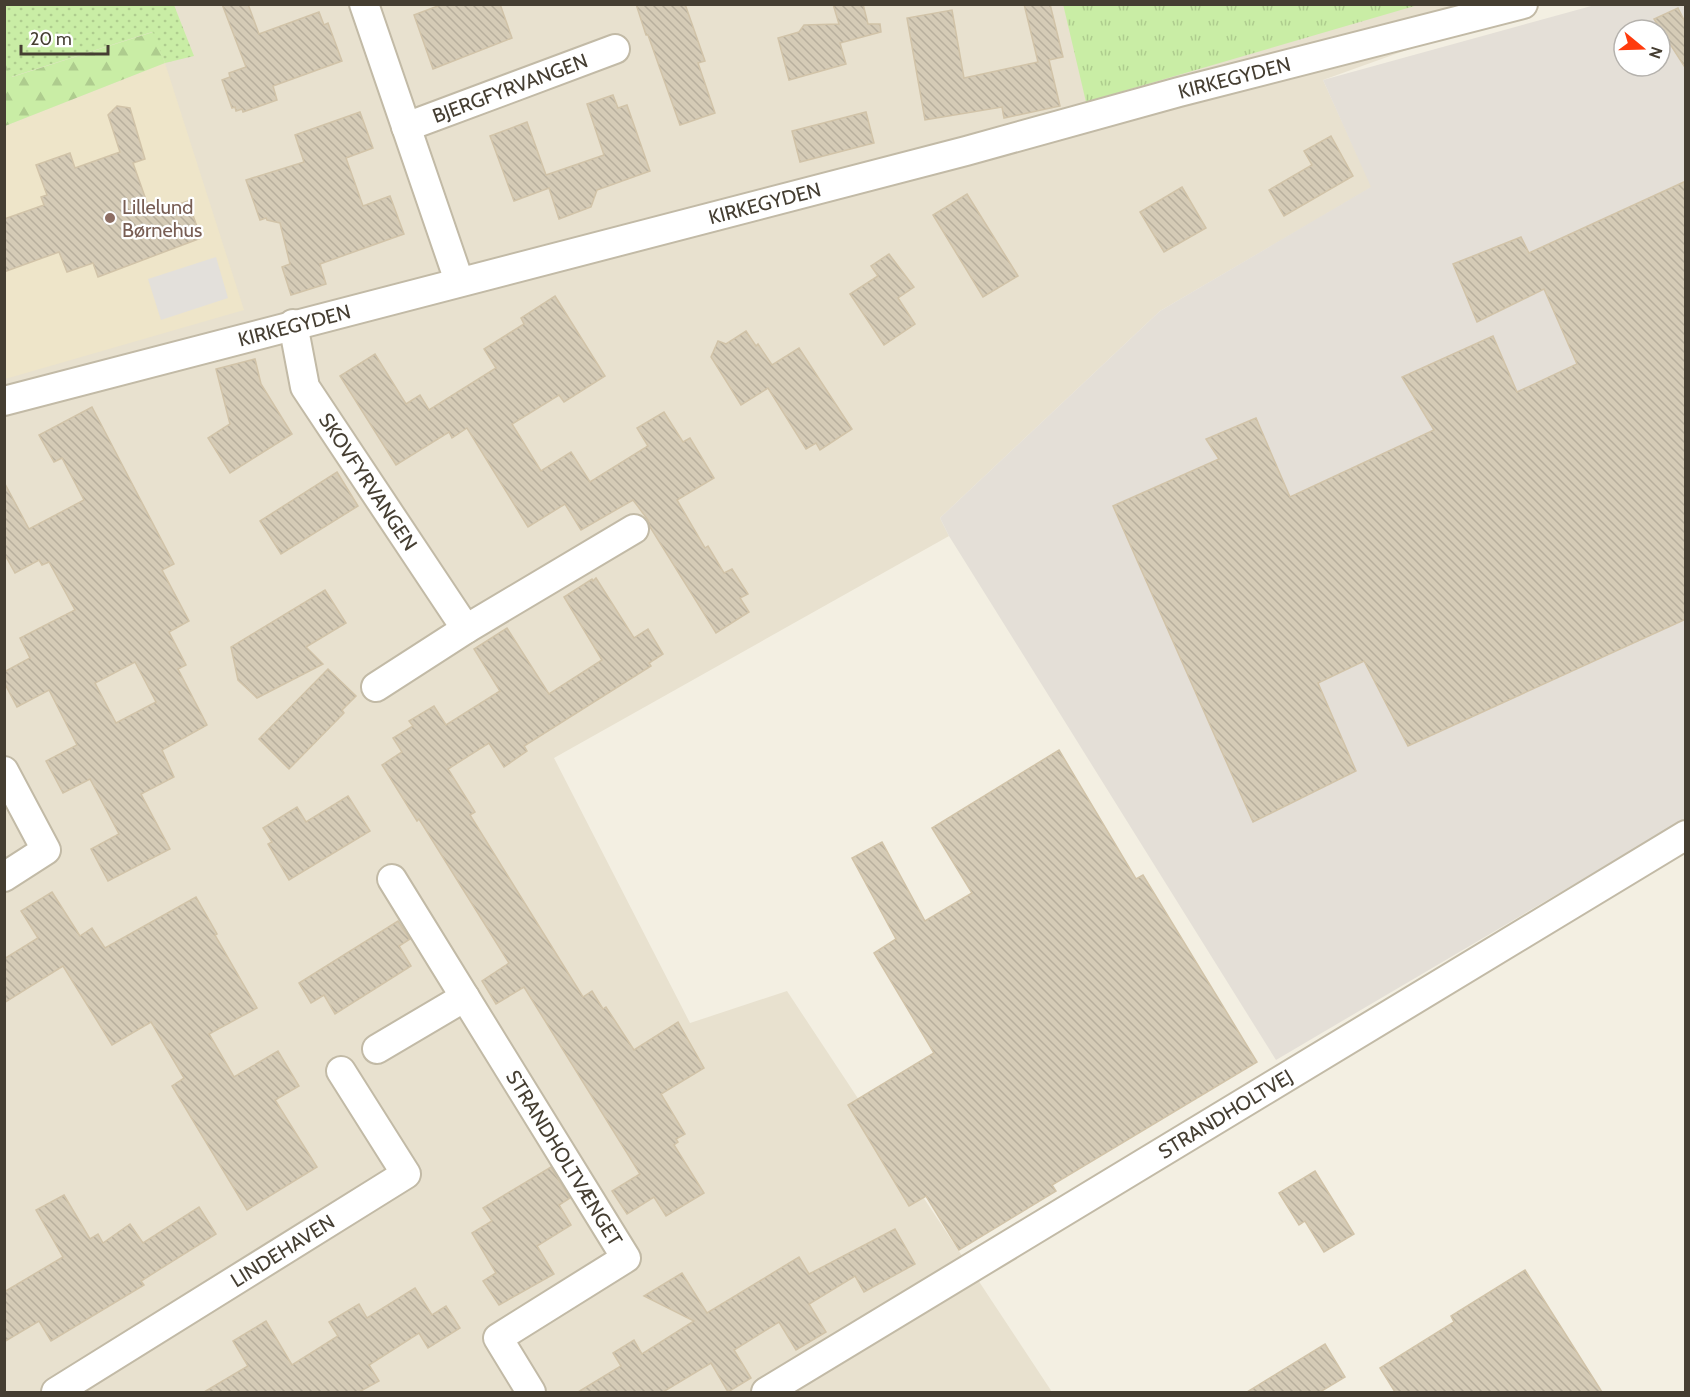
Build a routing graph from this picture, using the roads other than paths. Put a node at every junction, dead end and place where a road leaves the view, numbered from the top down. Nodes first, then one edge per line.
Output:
1 (364, 4) edge
2 (1523, 4) edge
3 (615, 50) dead end
4 (406, 127) junction
5 (459, 281) junction
6 (293, 324) junction
7 (4, 400) edge
8 (634, 529) dead end
9 (466, 629) junction
10 (376, 687) dead end
11 (4, 771) edge
12 (1686, 835) edge
13 (4, 877) edge
14 (392, 879) dead end
15 (465, 997) junction
16 (377, 1050) dead end
17 (341, 1071) dead end
18 (56, 1392) edge
19 (531, 1392) edge
20 (766, 1392) edge

1 - 4 street, BJERGFYRVANGEN
2 - 5 street, KIRKEGYDEN
3 - 4 street, BJERGFYRVANGEN
4 - 5 street, BJERGFYRVANGEN
5 - 6 street, KIRKEGYDEN
6 - 7 street, KIRKEGYDEN
6 - 9 street, SKOVFYRVANGEN
8 - 9 street
9 - 10 street
11 - 13 street
12 - 20 street, STRANDHOLTVEJ
14 - 15 street, STRANDHOLTVÆNGET
15 - 16 street
15 - 19 street, STRANDHOLTVÆNGET
17 - 18 street, LINDEHAVEN

